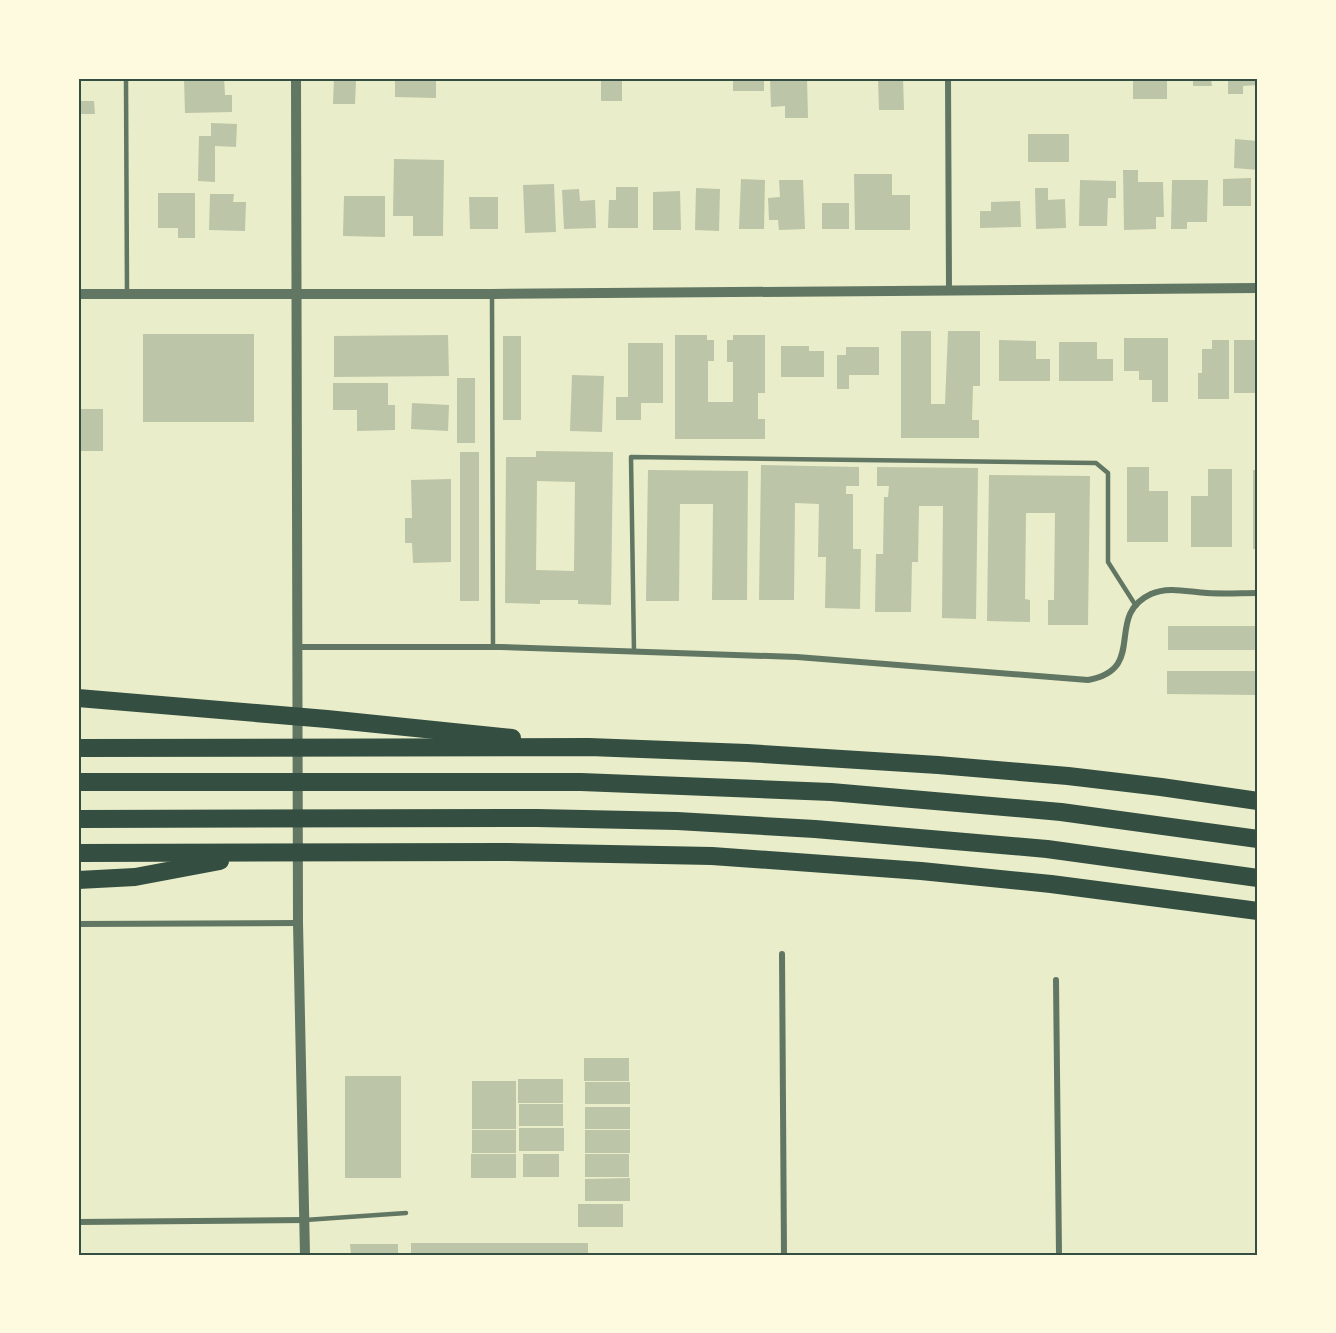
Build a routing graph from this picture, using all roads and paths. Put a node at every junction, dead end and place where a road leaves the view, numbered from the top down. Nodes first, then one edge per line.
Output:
1 (126, 78) edge
2 (296, 78) edge
3 (948, 78) edge
4 (1258, 288) edge
5 (949, 290) junction
6 (127, 293) junction
7 (296, 293) junction
8 (78, 294) edge
9 (492, 294) junction
10 (1258, 593) edge
11 (1136, 607) junction
12 (493, 647) junction
13 (296, 651) junction
14 (634, 651) junction
15 (78, 698) edge
16 (589, 747) junction
17 (78, 748) edge
18 (78, 782) edge
19 (1258, 801) edge
20 (78, 819) edge
21 (1258, 839) edge
22 (78, 853) edge
23 (263, 853) junction
24 (1258, 878) edge
25 (78, 880) edge
26 (1258, 911) edge
27 (298, 923) junction
28 (78, 924) edge
29 (782, 954) dead end
30 (1056, 980) dead end
31 (406, 1213) dead end
32 (305, 1220) junction
33 (78, 1222) edge
34 (305, 1255) edge
35 (784, 1255) edge
36 (1059, 1255) edge

1 - 6 lane
2 - 7 street
3 - 5 street
4 - 5 street
5 - 9 street
6 - 7 street
6 - 8 street
7 - 9 street
7 - 13 street
9 - 12 lane
10 - 11 street
11 - 14 street
11 - 14 lane
12 - 13 street
12 - 14 street
13 - 27 street
15 - 16 highway
16 - 17 highway
16 - 19 highway
18 - 21 highway
20 - 24 highway
22 - 23 highway
23 - 25 highway
23 - 26 highway
27 - 28 street
27 - 32 street
29 - 35 street
30 - 36 street
31 - 32 lane
32 - 33 street
32 - 34 street

